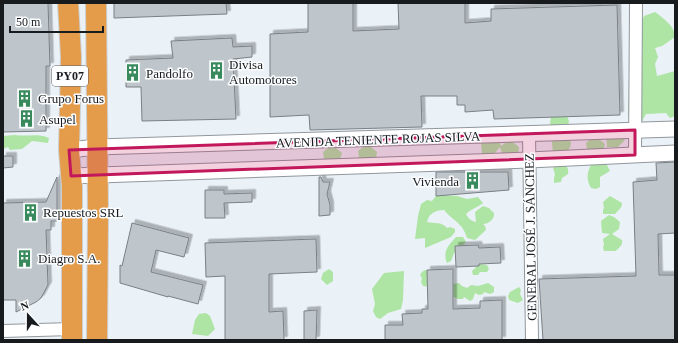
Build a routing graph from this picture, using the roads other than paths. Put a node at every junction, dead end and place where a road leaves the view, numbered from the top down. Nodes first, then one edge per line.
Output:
1 (68, 3) edge
2 (96, 3) edge
3 (636, 3) edge
4 (675, 129) edge
5 (635, 130) junction
6 (529, 134) junction
7 (83, 148) junction
8 (675, 153) edge
9 (635, 155) junction
10 (529, 160) junction
11 (71, 176) junction
12 (97, 176) junction
13 (3, 331) edge
14 (72, 335) edge
15 (96, 340) edge
16 (532, 340) edge

1 - 7 highway, PY07
2 - 7 highway, PY07
3 - 5 street
4 - 5 street, AVENIDA TENIENTE ROJAS SILVA
5 - 6 street, AVENIDA TENIENTE ROJAS SILVA
5 - 9 street
6 - 7 street, AVENIDA TENIENTE ROJAS SILVA
6 - 10 street, GENERAL JOSÉ J. SÁNCHEZ
7 - 11 highway, PY07
7 - 12 highway, PY07
8 - 9 street, AVENIDA TENIENTE ROJAS SILVA
9 - 10 street, AVENIDA TENIENTE ROJAS SILVA
10 - 12 street, AVENIDA TENIENTE ROJAS SILVA
10 - 16 street, GENERAL JOSÉ J. SÁNCHEZ
11 - 12 street
11 - 14 highway, PY07
12 - 15 highway, PY07
13 - 14 street

